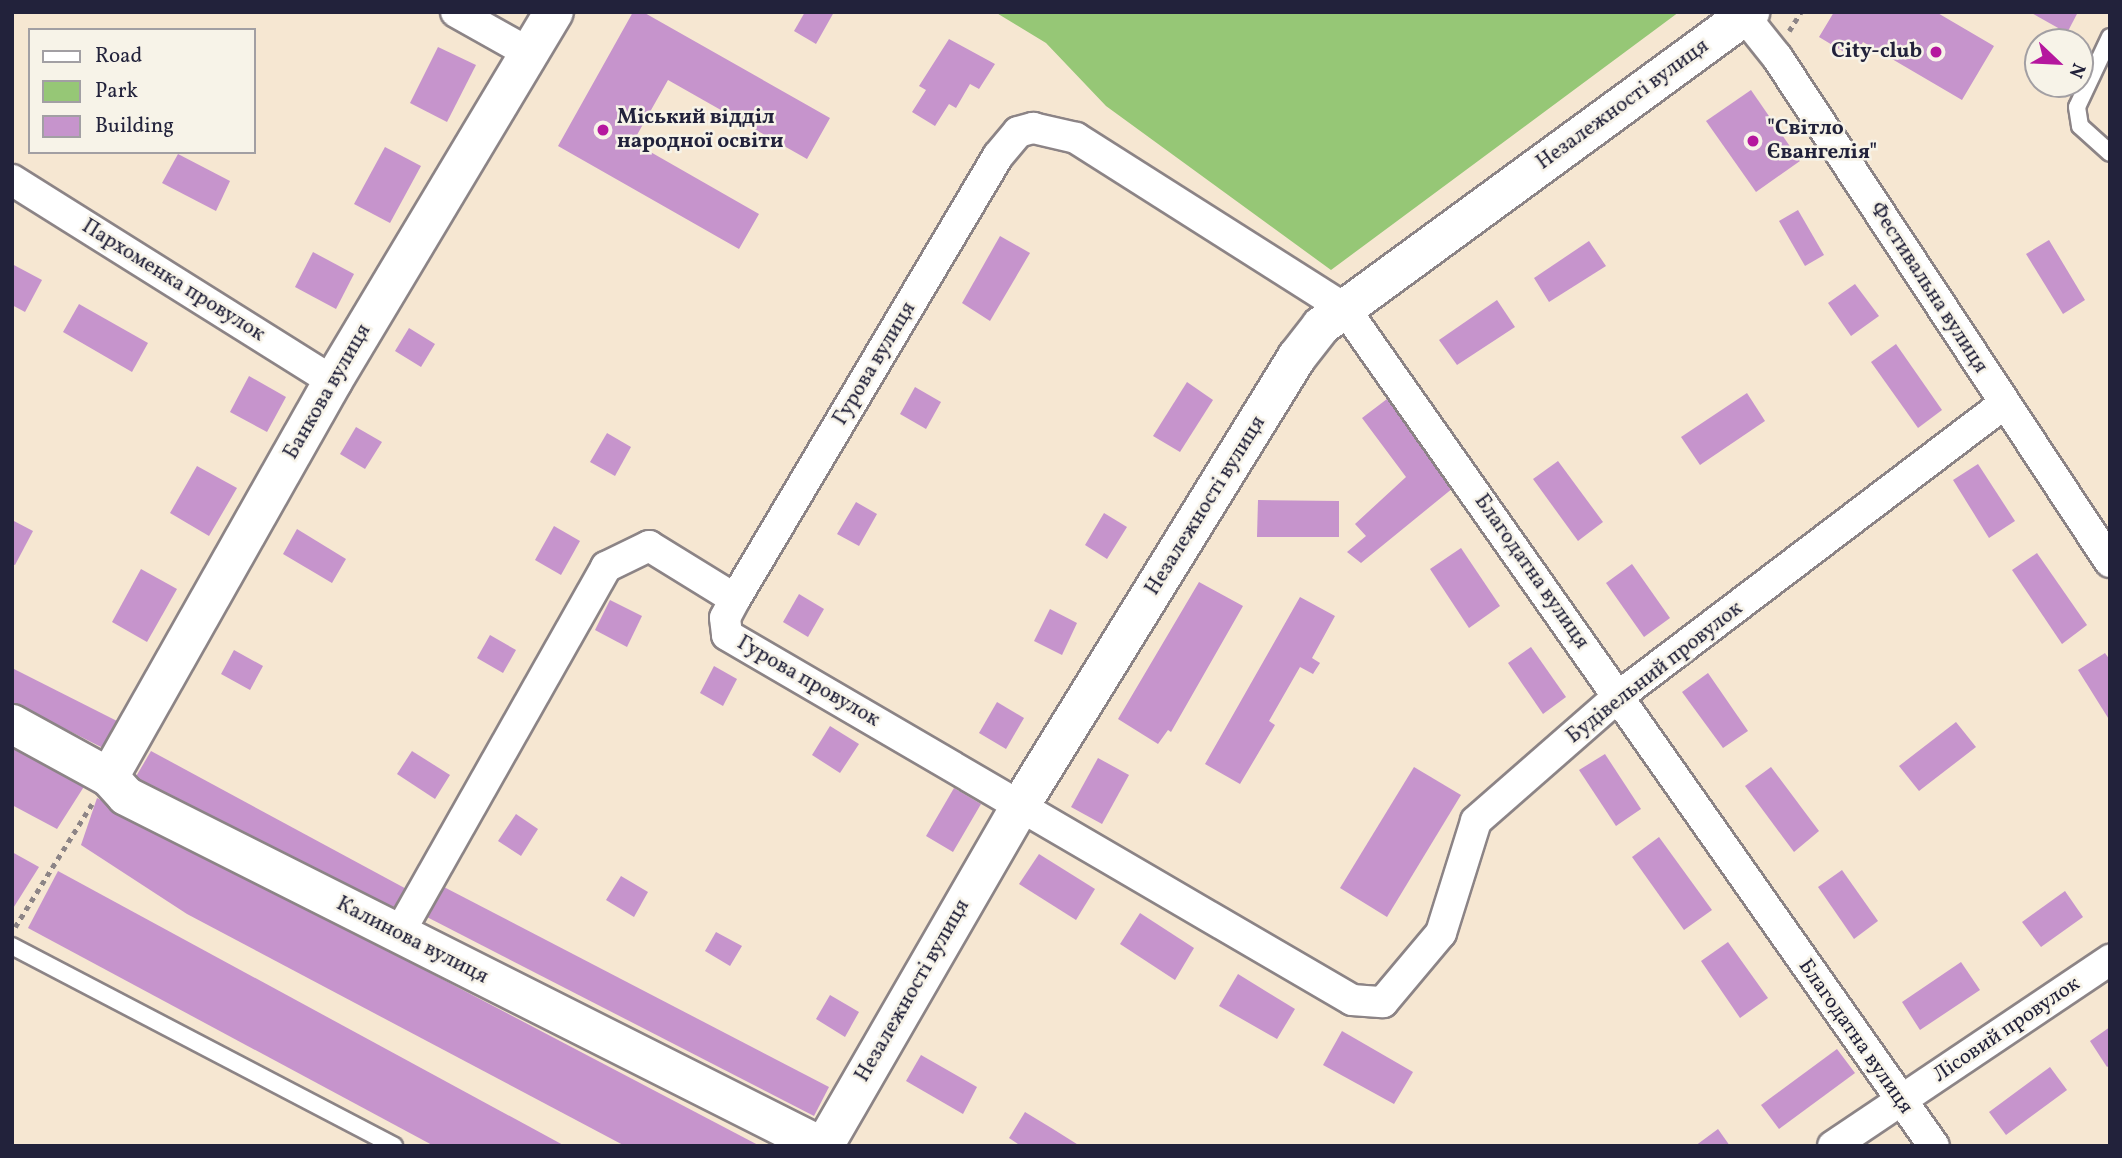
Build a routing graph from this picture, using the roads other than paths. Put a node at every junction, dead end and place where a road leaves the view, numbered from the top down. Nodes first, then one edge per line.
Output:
1 (456, 12) edge
2 (554, 12) edge
3 (1748, 15) edge
4 (2110, 37) edge
5 (529, 53) junction
6 (1018, 132) joint
7 (2110, 153) edge
8 (12, 180) edge
9 (1345, 309) junction
10 (333, 381) junction
11 (2004, 404) junction
12 (2110, 562) edge
13 (735, 599) junction
14 (1619, 696) junction
15 (12, 724) edge
16 (109, 776) junction
17 (1020, 806) junction
18 (398, 934) junction
19 (12, 946) edge
20 (2110, 960) edge
21 (1383, 1002) joint
22 (1899, 1102) junction
23 (394, 1146) edge
24 (822, 1146) edge
25 (1833, 1146) edge
26 (1934, 1146) edge

1 - 5 street
2 - 5 street, Банкова вулиця
3 - 9 street, Незалежності вулиця
3 - 11 street, Фестивальна вулиця
4 - 7 lane
5 - 10 street, Банкова вулиця
6 - 9 street, Благодатна вулиця
6 - 13 street, Гурова вулиця
8 - 10 street, Пархоменка провулок
9 - 14 street, Благодатна вулиця
9 - 17 street, Незалежності вулиця
10 - 16 street, Банкова вулиця
11 - 12 street, Фестивальна вулиця
11 - 14 street, Будівельний провулок
13 - 17 street, Гурова провулок
13 - 18 street
14 - 21 street, Будівельний провулок
14 - 22 street, Благодатна вулиця
15 - 16 street, Калинова вулиця
16 - 18 street, Калинова вулиця
17 - 21 street, Гурова провулок
17 - 24 street, Незалежності вулиця
18 - 24 street, Калинова вулиця
19 - 23 lane
20 - 22 street, Лісовий провулок
22 - 25 street, Лісовий провулок
22 - 26 street, Благодатна вулиця

